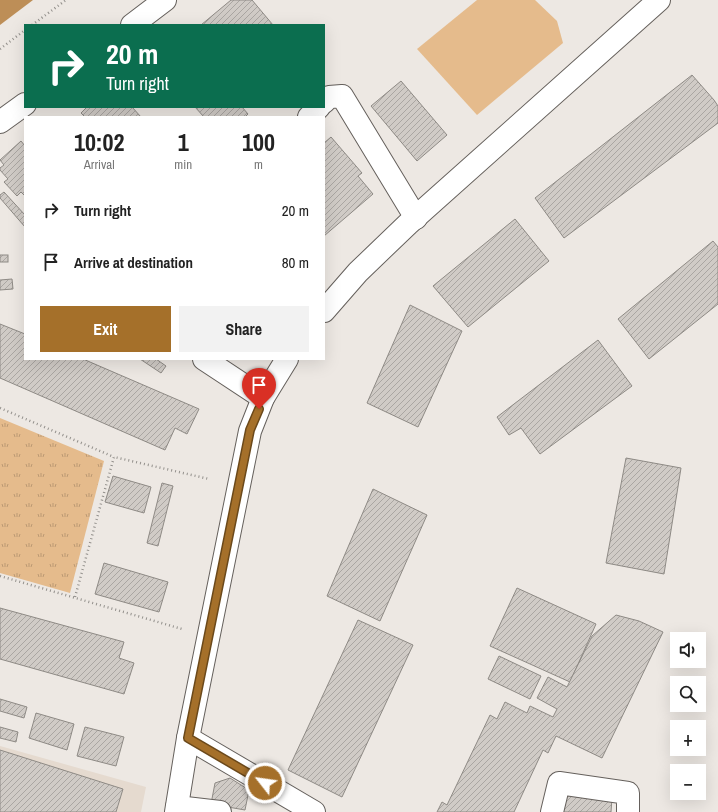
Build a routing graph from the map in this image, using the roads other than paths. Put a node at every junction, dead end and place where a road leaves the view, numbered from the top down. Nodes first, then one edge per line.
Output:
1 (165, 0) edge
2 (659, 0) edge
3 (133, 24) edge
4 (325, 101) edge
5 (24, 105) edge
6 (318, 108) edge
7 (310, 116) edge
8 (0, 122) edge
9 (416, 218) junction
10 (325, 310) edge
11 (206, 360) edge
12 (286, 360) edge
13 (263, 398) junction
14 (188, 738) junction
15 (177, 809) edge
16 (220, 812) edge
17 (314, 812) edge
18 (552, 812) edge
19 (628, 812) edge

1 - 3 street
2 - 9 street
4 - 9 street
5 - 8 street
6 - 7 street
9 - 10 street
11 - 13 street
12 - 13 street
13 - 14 street
14 - 15 street
14 - 17 street
15 - 16 street
18 - 19 street

